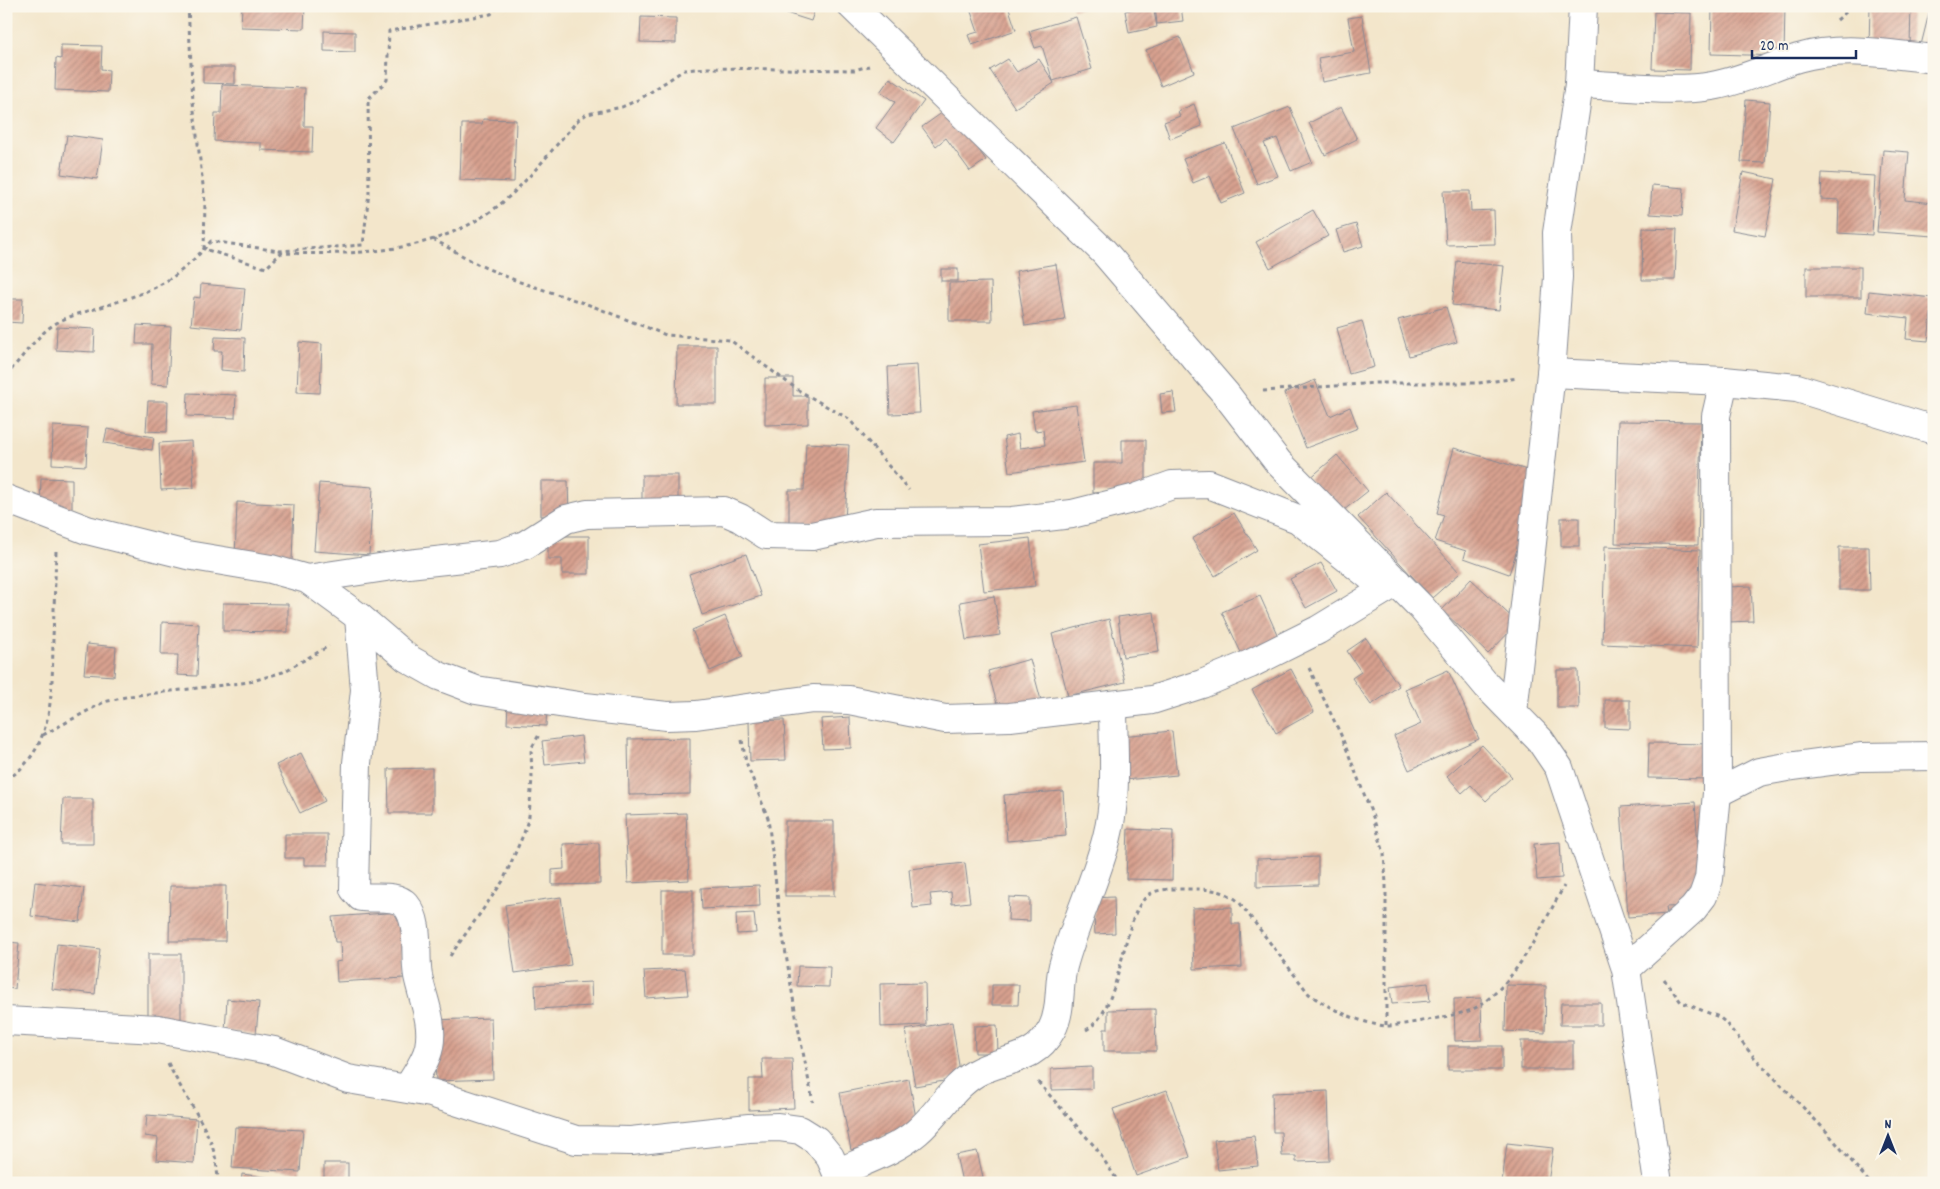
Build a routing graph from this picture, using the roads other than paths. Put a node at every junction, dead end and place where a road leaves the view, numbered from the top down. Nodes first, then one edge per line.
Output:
1 (852, 6) edge
2 (1583, 6) edge
3 (1934, 59) edge
4 (1579, 84) junction
5 (1552, 373) junction
6 (1724, 381) junction
7 (1934, 430) edge
8 (6, 499) edge
9 (306, 579) junction
10 (1391, 585) junction
11 (359, 622) junction
12 (1113, 706) junction
13 (1513, 712) junction
14 (1934, 756) edge
15 (1717, 793) junction
16 (1626, 969) junction
17 (6, 1021) edge
18 (408, 1088) junction
19 (837, 1178) edge
20 (1658, 1183) edge

1 - 10 street
2 - 4 street
3 - 4 street
4 - 5 street
5 - 6 street
5 - 13 street
6 - 7 street
6 - 15 street
8 - 9 street
9 - 10 street
9 - 11 street
10 - 12 street
10 - 13 street
11 - 12 street
11 - 18 street
12 - 19 street
13 - 16 street
14 - 15 street
15 - 16 street
16 - 20 street
17 - 18 street
18 - 19 street

